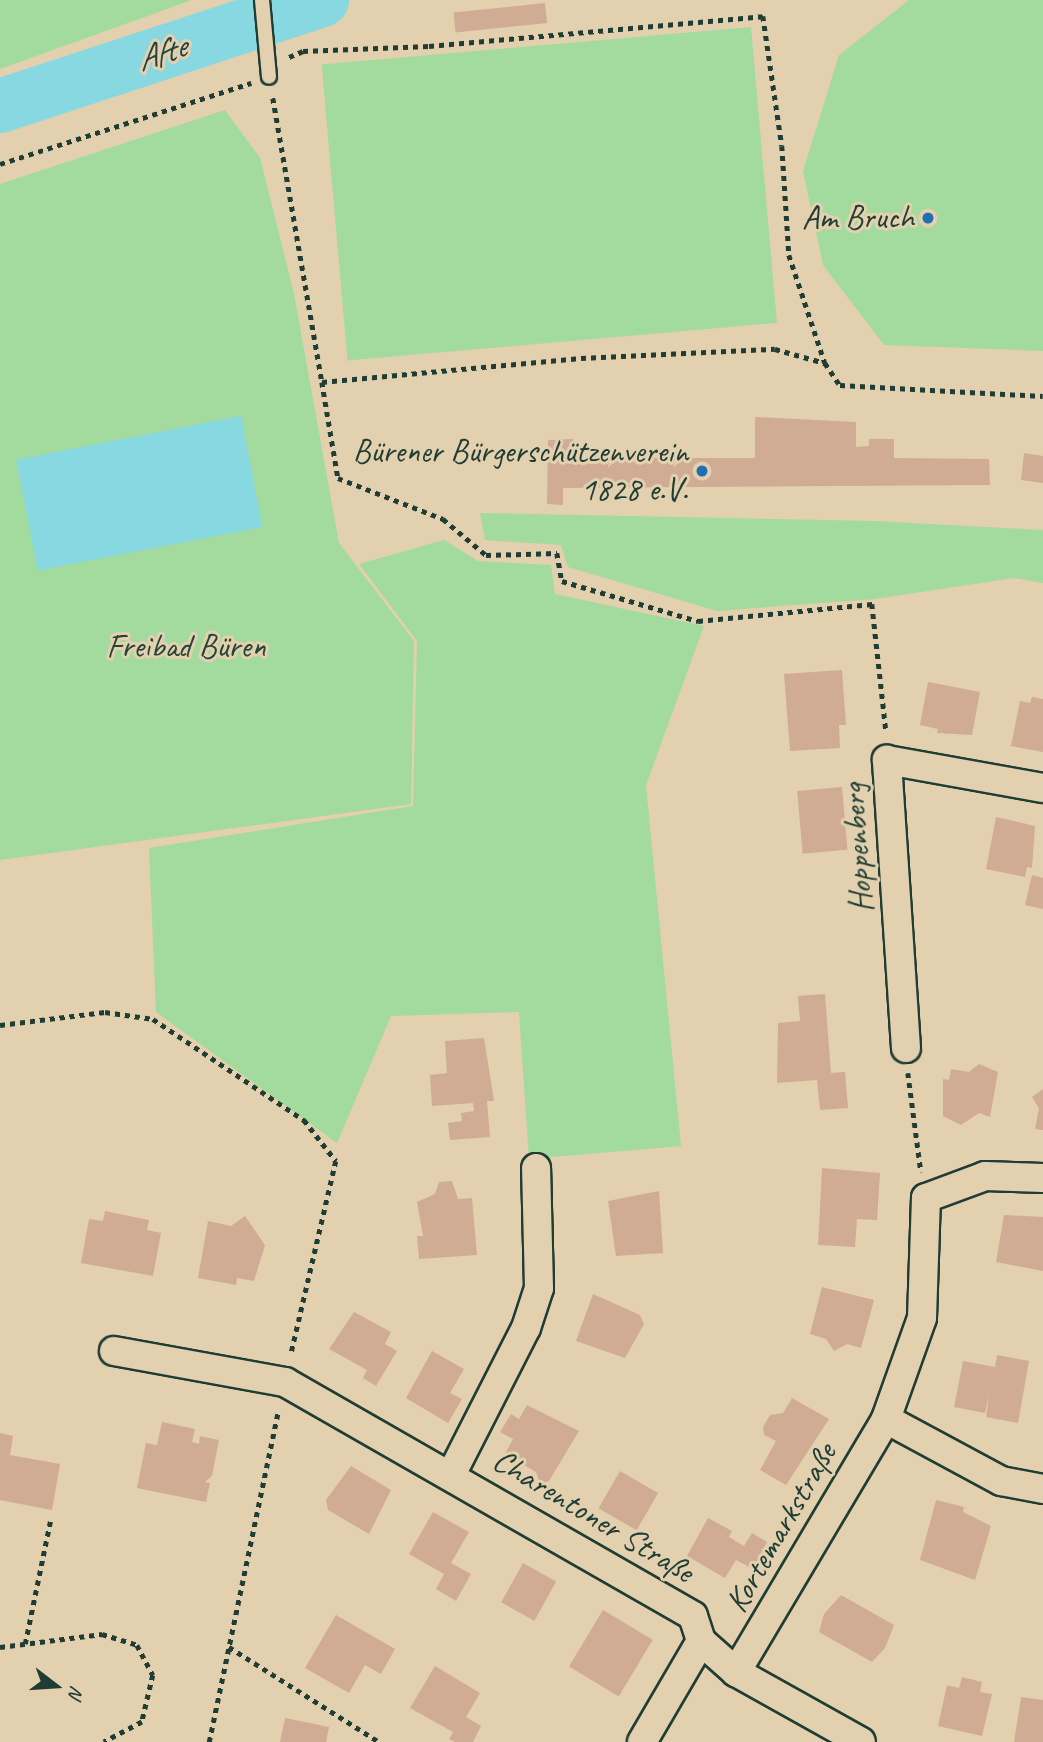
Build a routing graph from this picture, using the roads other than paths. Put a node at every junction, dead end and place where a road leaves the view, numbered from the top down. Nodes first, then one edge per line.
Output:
1 (262, 0) edge
2 (269, 65) road end
3 (1043, 788) edge
4 (906, 1048) road end
5 (536, 1168) dead end
6 (1043, 1178) edge
7 (114, 1351) dead end
8 (886, 1419) junction
9 (452, 1474) junction
10 (1043, 1489) edge
11 (701, 1641) junction
12 (736, 1672) junction
13 (642, 1742) edge
14 (861, 1742) edge

1 - 2 lane
3 - 4 street, Hoppenberg
5 - 9 street, Charentoner Straße
6 - 8 street, Kortemarkstraße
7 - 9 street, Charentoner Straße
8 - 10 street
8 - 12 street, Kortemarkstraße
9 - 11 street, Charentoner Straße
11 - 12 street, Charentoner Straße
11 - 13 street
12 - 14 street, Charentoner Straße

